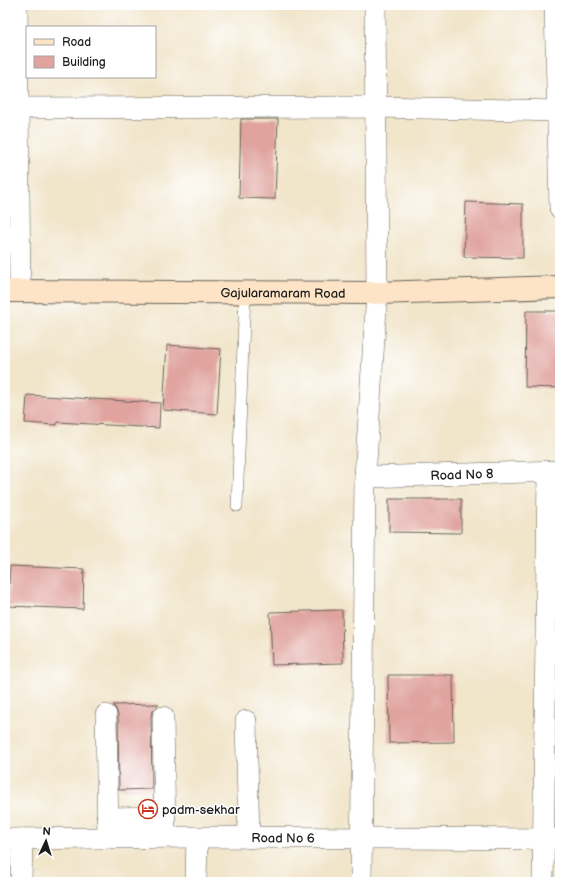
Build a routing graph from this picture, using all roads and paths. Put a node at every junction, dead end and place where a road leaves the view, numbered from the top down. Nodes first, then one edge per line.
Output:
1 (18, 5) edge
2 (375, 5) edge
3 (555, 5) edge
4 (376, 107) junction
5 (18, 108) junction
6 (559, 111) edge
7 (560, 208) edge
8 (560, 286) edge
9 (13, 291) edge
10 (245, 292) junction
11 (377, 292) junction
12 (554, 472) edge
13 (365, 477) junction
14 (236, 506) dead end
15 (553, 663) edge
16 (106, 715) dead end
17 (163, 717) dead end
18 (246, 721) dead end
19 (107, 818) junction
20 (165, 827) junction
21 (197, 837) junction
22 (108, 838) junction
23 (249, 838) junction
24 (361, 838) junction
25 (13, 839) edge
26 (552, 839) edge
27 (21, 882) edge
28 (196, 882) edge
29 (361, 882) edge
30 (543, 882) edge

1 - 5 street
2 - 4 street
3 - 6 street
4 - 5 street
4 - 6 street
4 - 11 street
5 - 9 street
6 - 7 street
8 - 11 main road, Gajularamaram Road
9 - 10 main road, Gajularamaram Road
10 - 11 main road, Gajularamaram Road
10 - 14 lane
11 - 13 street
12 - 13 street, Road No 8
12 - 15 street
13 - 24 street
15 - 26 street
16 - 19 street
17 - 20 street
18 - 23 street
19 - 20 street
19 - 22 street
20 - 21 street, Road No 6
20 - 22 street, Road No 6
21 - 23 street, Road No 6
21 - 28 street
22 - 25 street, Road No 6
23 - 24 street, Road No 6
24 - 26 street, Road No 6
24 - 29 street
25 - 27 street
26 - 30 street

